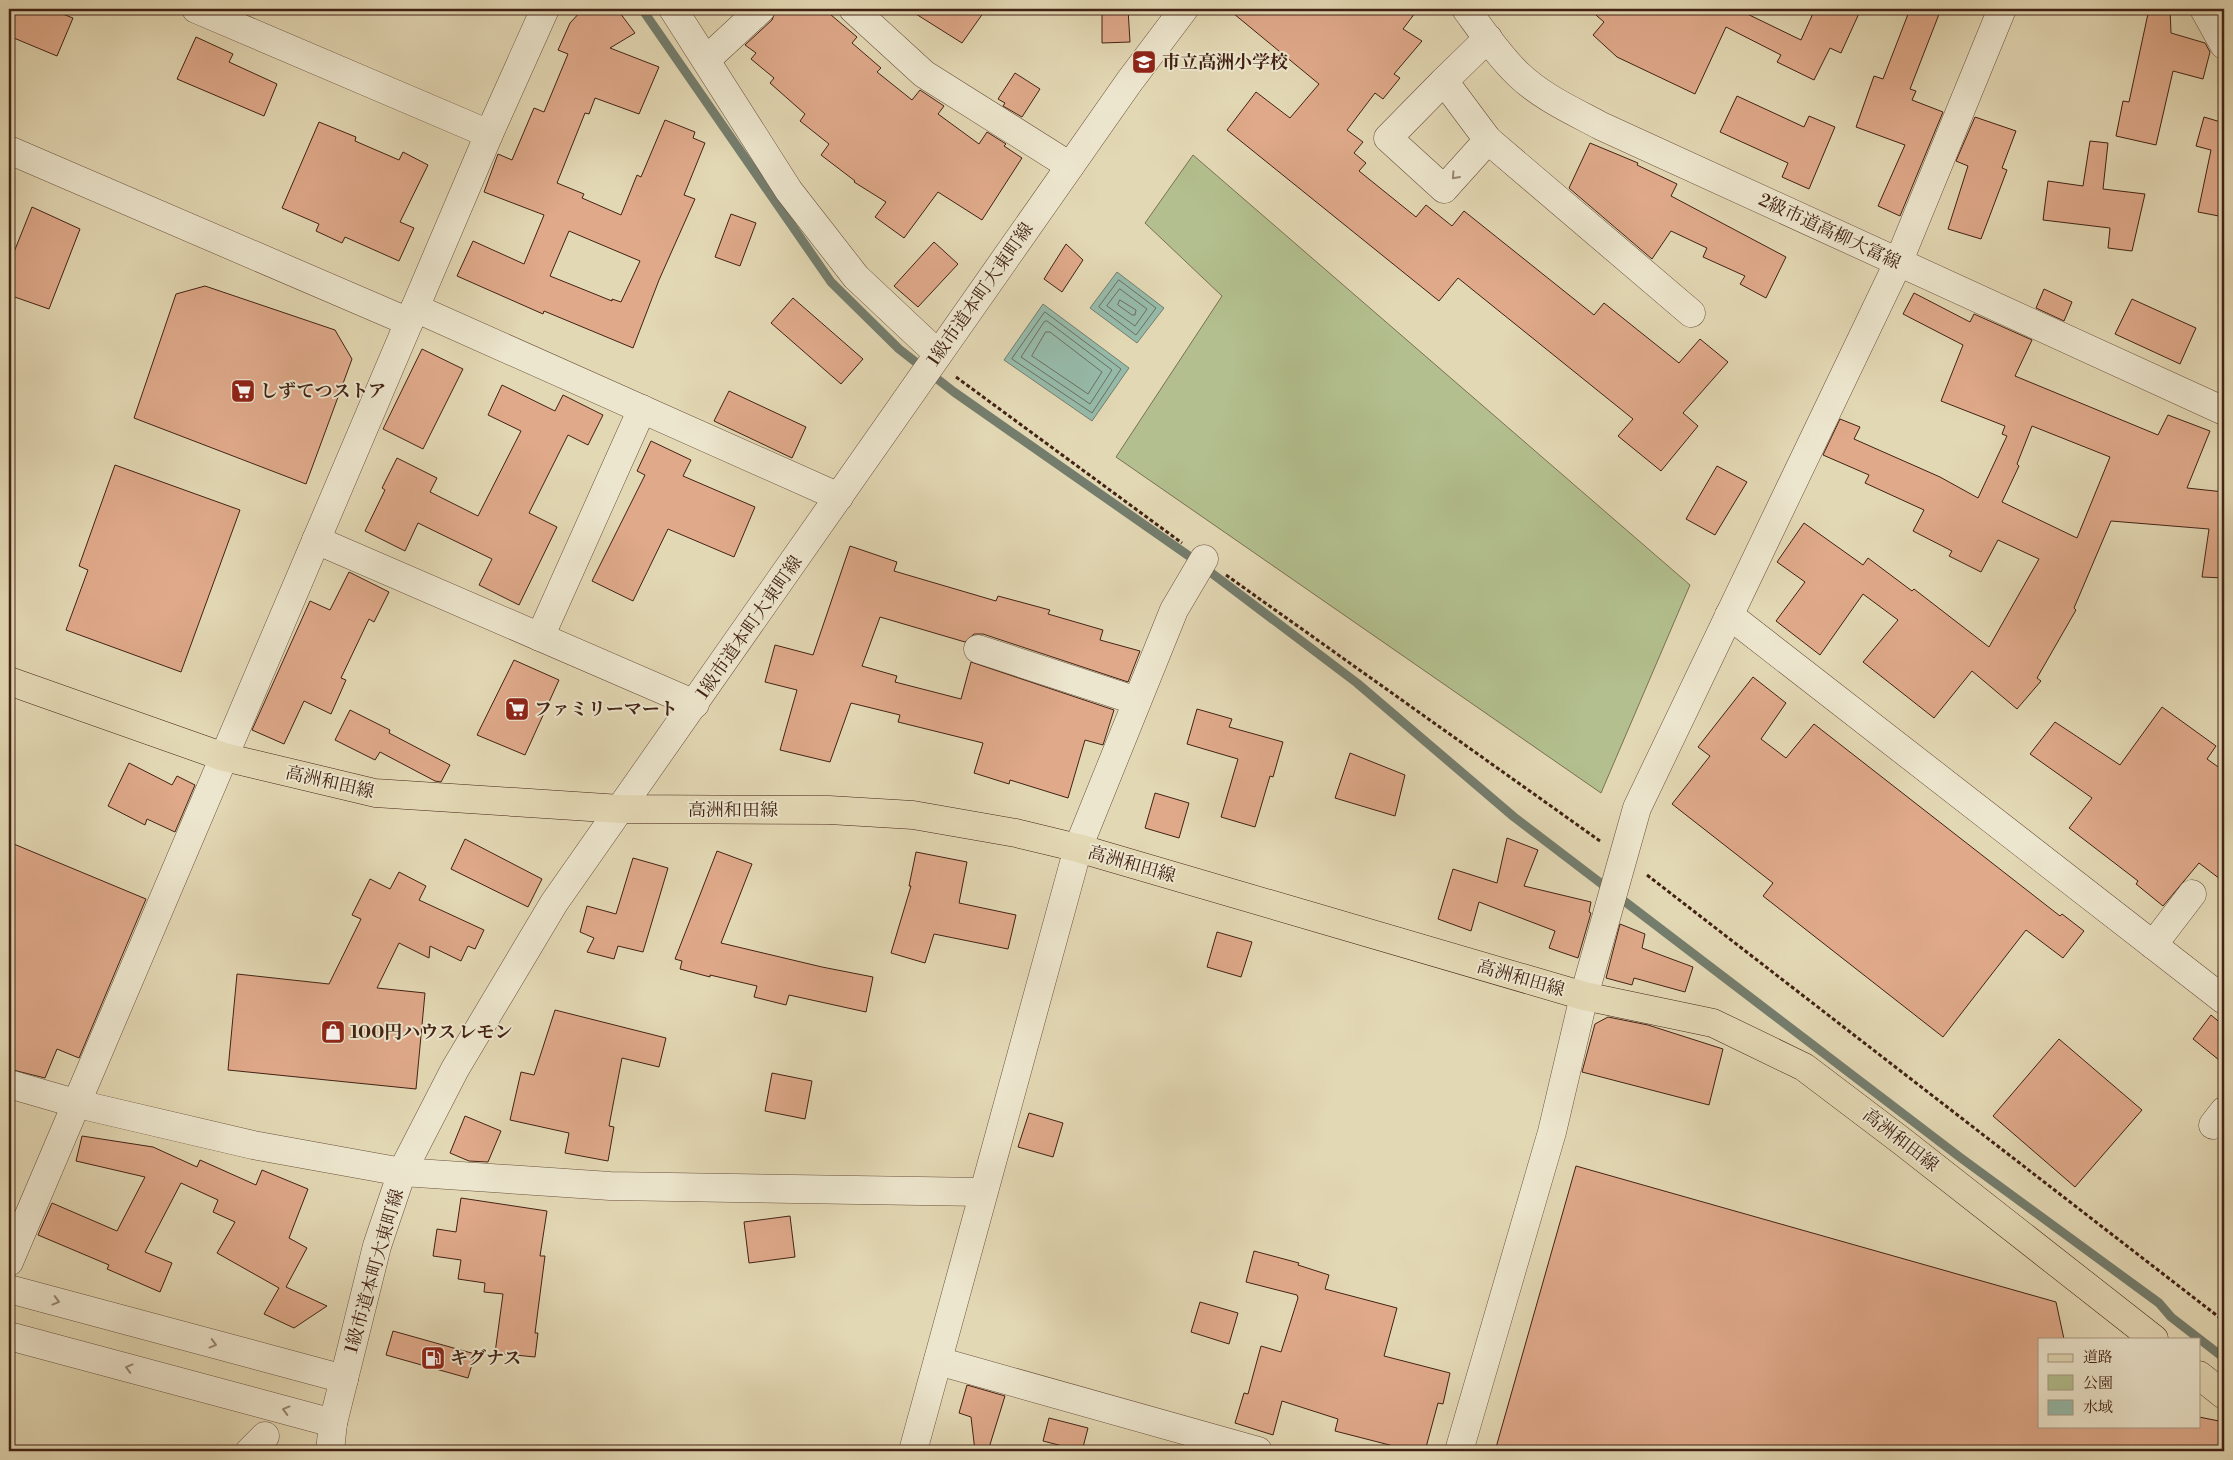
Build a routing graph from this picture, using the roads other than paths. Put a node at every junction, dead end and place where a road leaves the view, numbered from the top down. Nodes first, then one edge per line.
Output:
1 (196, 9) edge
2 (545, 9) edge
3 (674, 9) edge
4 (761, 9) edge
5 (853, 9) edge
6 (1184, 9) edge
7 (1466, 9) edge
8 (2002, 9) edge
9 (2204, 9) edge
10 (1488, 38) junction
11 (2224, 45) edge
12 (707, 60) junction
13 (1444, 81) junction
14 (489, 134) junction
15 (1488, 140) junction
16 (9, 150) edge
17 (1070, 166) junction
18 (1898, 263) junction
19 (1690, 313) dead end
20 (412, 315) junction
21 (944, 363) junction
22 (642, 409) junction
23 (2224, 411) edge
24 (839, 496) junction
25 (316, 540) junction
26 (1204, 559) road end
27 (1729, 615) junction
28 (540, 637) junction
29 (978, 649) dead end
30 (9, 681) edge
31 (1137, 701) junction
32 (695, 704) junction
33 (224, 757) junction
34 (622, 809) junction
35 (1078, 848) junction
36 (2192, 894) dead end
37 (2153, 945) junction
38 (1584, 996) junction
39 (2224, 1000) edge
40 (9, 1084) edge
41 (78, 1104) junction
42 (402, 1172) junction
43 (983, 1192) junction
44 (9, 1262) edge
45 (9, 1289) edge
46 (9, 1336) edge
47 (2153, 1338) edge
48 (938, 1361) junction
49 (2200, 1376) edge
50 (344, 1379) junction
51 (2224, 1395) edge
52 (333, 1423) junction
53 (330, 1451) edge
54 (913, 1451) edge
55 (1258, 1451) edge
56 (1459, 1451) edge

1 - 14 street
2 - 14 street
3 - 12 street
4 - 12 street
5 - 17 street
6 - 17 street, 1級市道本町大東町線
7 - 10 street, 2級市道高柳大富線
8 - 18 street
9 - 11 street
10 - 13 street
10 - 18 street, 2級市道高柳大富線
12 - 21 street
13 - 15 street
15 -> 13 street
14 - 20 street
15 - 19 street
16 - 20 street
17 - 21 street, 1級市道本町大東町線
18 - 23 street, 2級市道高柳大富線
18 - 27 street
20 - 22 street
20 - 25 street
21 - 24 street, 1級市道本町大東町線
22 - 24 street
22 - 28 street
24 - 32 street, 1級市道本町大東町線
25 - 28 street
25 - 33 street
26 - 31 street
27 - 37 street
27 - 38 street
28 - 32 street
29 - 31 street
30 - 33 main road, 高洲和田線
31 - 35 street
32 - 34 street, 1級市道本町大東町線
33 - 34 main road, 高洲和田線
33 - 41 street
34 - 35 main road, 高洲和田線
34 - 42 street, 1級市道本町大東町線
35 - 38 main road, 高洲和田線
35 - 43 street
36 - 37 street
37 - 39 street
38 - 47 main road, 高洲和田線
38 - 56 street
40 - 41 street
41 - 42 street
41 - 44 street
42 - 43 street
42 - 50 street, 1級市道本町大東町線
43 - 48 street
45 -> 50 street
52 -> 46 street
48 - 54 street
48 - 55 street
49 - 51 main road
50 - 52 street, 1級市道本町大東町線
52 - 53 street, 1級市道本町大東町線

